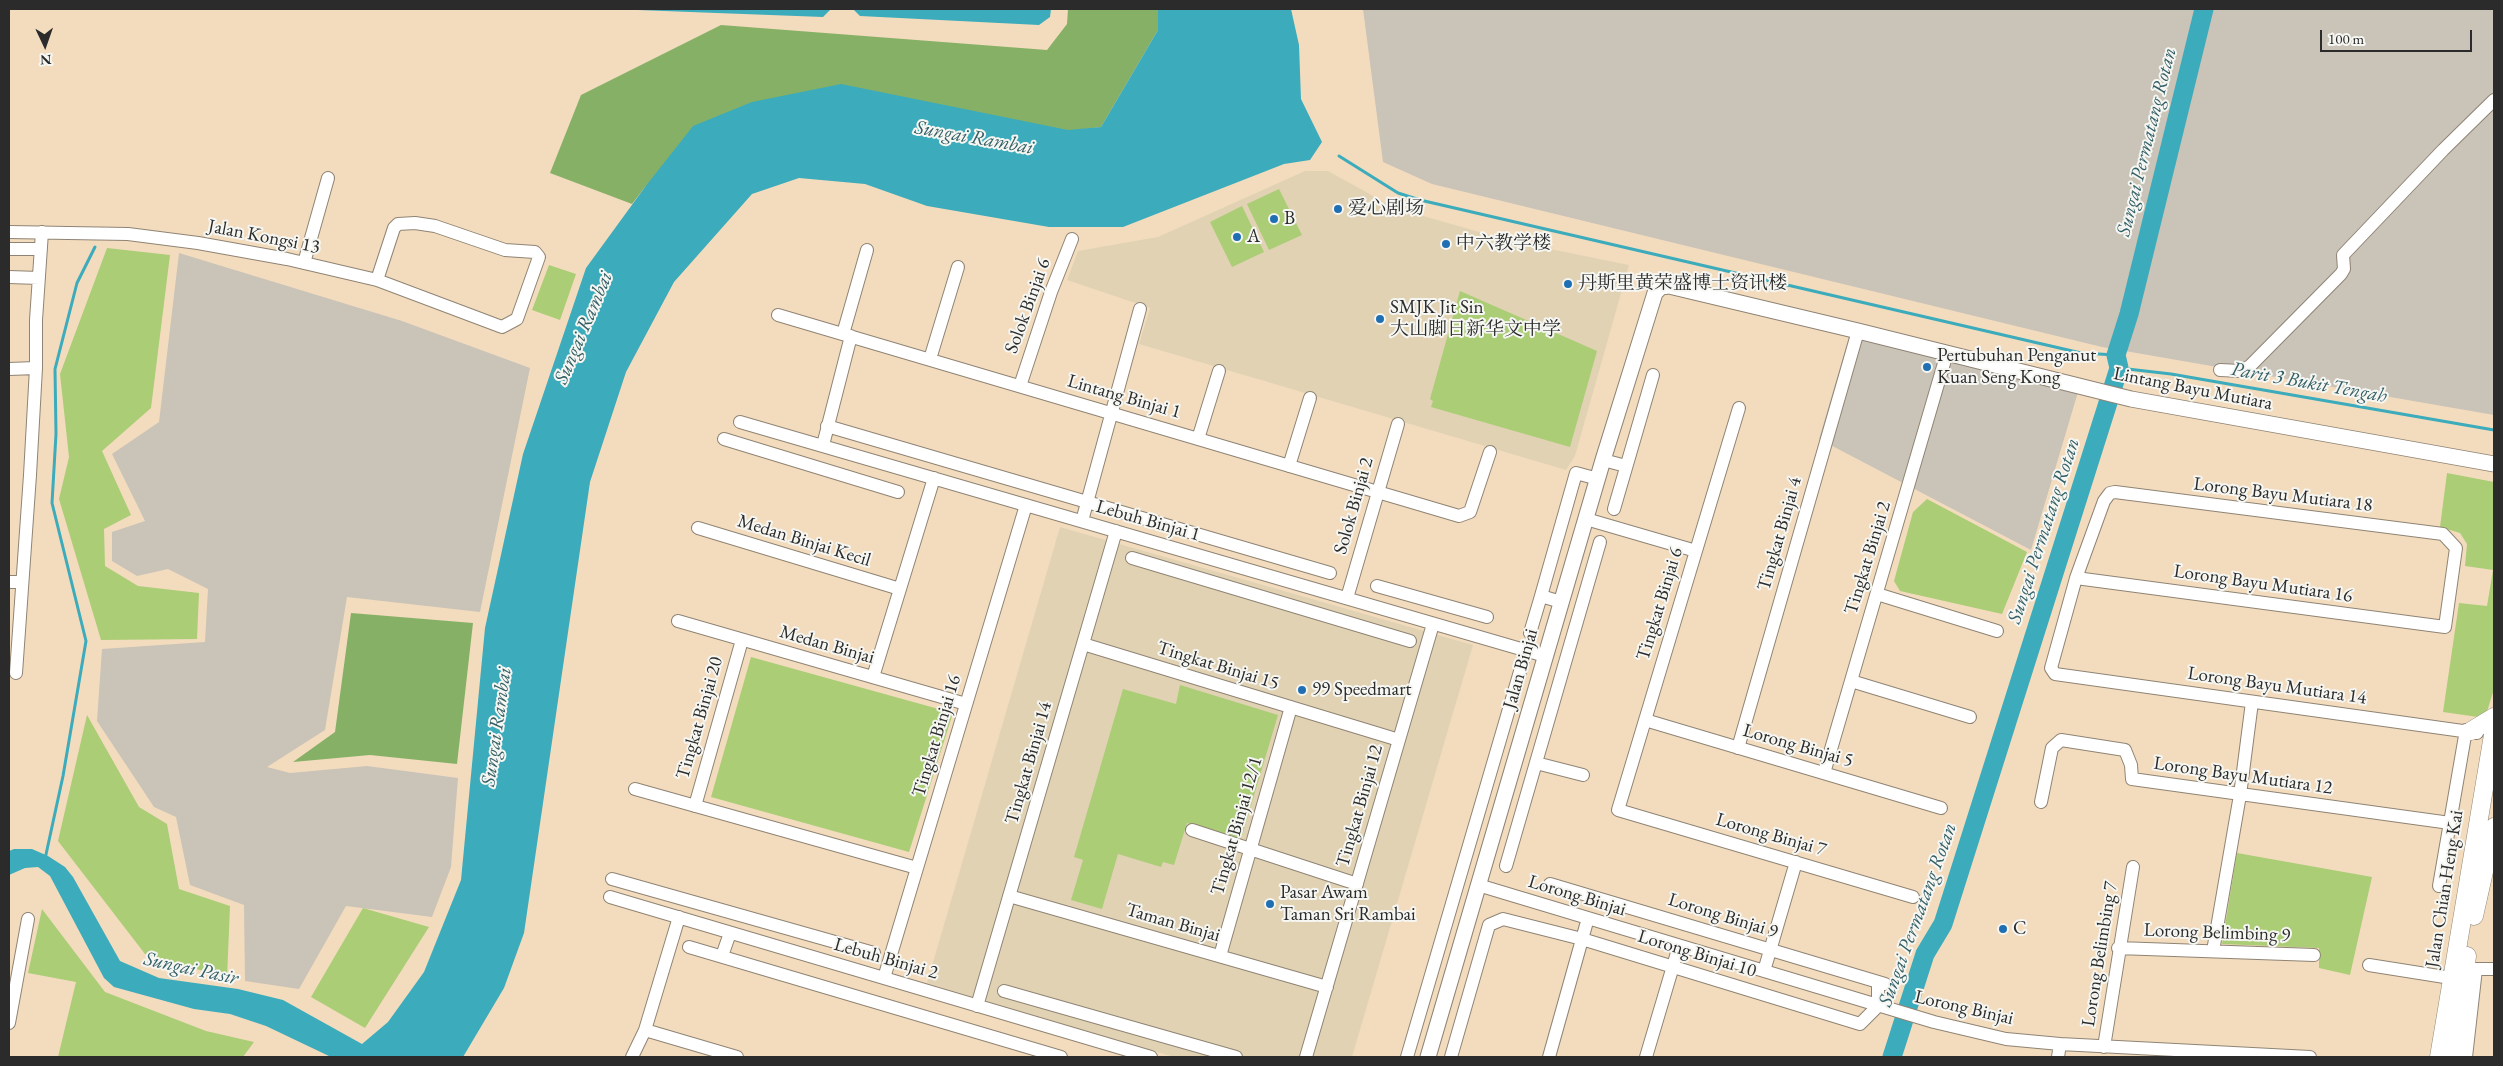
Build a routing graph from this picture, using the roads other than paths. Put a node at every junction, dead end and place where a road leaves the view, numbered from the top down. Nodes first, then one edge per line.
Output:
1 (2494, 100) edge
2 (328, 178) dead end
3 (9, 232) edge
4 (42, 232) junction
5 (1072, 240) dead end
6 (9, 249) edge
7 (41, 249) junction
8 (866, 250) dead end
9 (304, 263) junction
10 (958, 267) dead end
11 (9, 276) edge
12 (39, 278) junction
13 (377, 280) junction
14 (1655, 293) joint
15 (1140, 309) dead end
16 (778, 315) dead end
17 (1858, 331) junction
18 (847, 335) junction
19 (1947, 353) junction
20 (930, 359) junction
21 (9, 368) edge
22 (36, 368) junction
23 (2220, 370) dead end
24 (1218, 371) dead end
25 (1653, 375) dead end
26 (1020, 386) junction
27 (1310, 398) dead end
28 (1739, 408) dead end
29 (1112, 413) junction
30 (740, 422) dead end
31 (1398, 424) dead end
32 (827, 426) junction
33 (724, 439) dead end
34 (1198, 439) junction
35 (823, 445) junction
36 (1490, 452) dead end
37 (1603, 460) junction
38 (874, 461) junction
39 (2494, 464) edge
40 (1288, 466) junction
41 (1626, 466) junction
42 (934, 478) junction
43 (1598, 479) junction
44 (867, 482) junction
45 (898, 492) dead end
46 (1378, 492) junction
47 (1087, 502) junction
48 (1026, 505) junction
49 (1614, 509) dead end
50 (1586, 519) junction
51 (1082, 521) junction
52 (698, 528) dead end
53 (1116, 531) junction
54 (1600, 542) dead end
55 (1173, 548) junction
56 (1696, 551) junction
57 (1132, 558) dead end
58 (1167, 568) junction
59 (1330, 573) dead end
60 (2076, 578) junction
61 (9, 582) edge
62 (22, 582) junction
63 (1567, 582) junction
64 (1377, 586) dead end
65 (1587, 587) junction
66 (900, 589) junction
67 (1400, 592) junction
68 (1876, 594) junction
69 (1541, 596) junction
70 (1347, 598) junction
71 (1562, 602) junction
72 (1388, 611) junction
73 (1486, 617) dead end
74 (678, 622) dead end
75 (1433, 624) junction
76 (2445, 627) joint
77 (1375, 631) junction
78 (1997, 631) dead end
79 (1530, 633) dead end
80 (742, 640) junction
81 (1410, 641) dead end
82 (1083, 644) junction
83 (1526, 651) junction
84 (1545, 656) junction
85 (12, 673) edge
86 (29, 673) dead end
87 (872, 677) junction
88 (1851, 681) junction
89 (2252, 702) junction
90 (966, 704) junction
91 (1291, 707) junction
92 (1970, 717) dead end
93 (2494, 717) edge
94 (1645, 720) junction
95 (2468, 730) junction
96 (1503, 731) junction
97 (2493, 734) edge
98 (1522, 736) junction
99 (1399, 740) junction
100 (1738, 748) junction
101 (1536, 763) junction
102 (1824, 773) junction
103 (1583, 775) dead end
104 (636, 789) dead end
105 (2240, 795) junction
106 (2040, 802) dead end
107 (695, 806) junction
108 (1941, 808) dead end
109 (1618, 810) joint
110 (1498, 816) junction
111 (1519, 822) junction
112 (2450, 823) junction
113 (2494, 827) edge
114 (1192, 830) dead end
115 (1250, 849) junction
116 (1796, 862) junction
117 (1506, 866) dead end
118 (2133, 867) dead end
119 (917, 868) junction
120 (612, 879) dead end
121 (1357, 884) junction
122 (1550, 884) dead end
123 (1478, 886) junction
124 (2439, 886) dead end
125 (1009, 896) junction
126 (610, 897) dead end
127 (1913, 897) dead end
128 (1610, 902) junction
129 (679, 917) junction
130 (28, 918) dead end
131 (1588, 918) junction
132 (1604, 923) junction
133 (1711, 932) junction
134 (730, 933) junction
135 (1582, 939) junction
136 (1679, 946) junction
137 (689, 947) dead end
138 (2118, 948) junction
139 (1770, 950) junction
140 (2213, 951) junction
141 (874, 954) dead end
142 (1705, 954) junction
143 (2314, 955) dead end
144 (722, 956) junction
145 (1220, 956) junction
146 (1456, 962) junction
147 (2369, 965) dead end
148 (1673, 966) junction
149 (1477, 968) junction
150 (2494, 969) edge
151 (1764, 971) junction
152 (2464, 972) junction
153 (884, 978) junction
154 (1327, 987) junction
155 (1004, 991) dead end
156 (1041, 1002) junction
157 (977, 1006) junction
158 (1883, 1007) junction
159 (9, 1023) edge
160 (1034, 1023) junction
161 (644, 1030) junction
162 (2060, 1044) junction
163 (2104, 1046) junction
164 (1650, 1056) edge
165 (632, 1057) edge
166 (737, 1057) edge
167 (1061, 1057) edge
168 (1152, 1057) edge
169 (1236, 1057) edge
170 (1306, 1057) edge
171 (1407, 1057) edge
172 (1428, 1057) edge
173 (1451, 1057) edge
174 (1549, 1057) edge
175 (2058, 1057) edge
176 (2310, 1057) edge
177 (2439, 1057) edge
178 (2453, 1057) edge
179 (2466, 1057) edge

1 - 23 street
2 - 9 street
3 - 4 street, Jalan Kongsi 13
4 - 7 street
4 - 9 street, Jalan Kongsi 13
5 - 26 street, Solok Binjai 6
6 - 7 street
7 - 12 street
8 - 18 street
9 - 13 street, Jalan Kongsi 13
10 - 20 street
11 - 12 street
12 - 22 street
13 - 13 street, Jalan Kongsi 13
14 - 17 street, Lintang Bayu Mutiara
14 - 37 street, Jalan Binjai
15 - 29 street
16 - 18 street, Lintang Binjai 1
17 - 19 street, Lintang Bayu Mutiara
17 - 100 street, Tingkat Binjai 4
18 - 20 street, Lintang Binjai 1
18 - 32 street
19 - 39 street, Lintang Bayu Mutiara
19 - 68 street, Tingkat Binjai 2
20 - 26 street, Lintang Binjai 1
21 - 22 street
22 - 62 street
24 - 34 street
25 - 41 street
26 - 29 street, Lintang Binjai 1
27 - 40 street
28 - 56 street, Tingkat Binjai 6
29 - 34 street, Lintang Binjai 1
29 - 47 street
30 - 35 street, Lebuh Binjai 1
31 - 46 street, Solok Binjai 2
32 - 35 street
32 - 47 street, Lebuh Binjai 1
33 - 44 street
34 - 40 street, Lintang Binjai 1
35 - 38 street, Lebuh Binjai 1
36 - 46 street, Lintang Binjai 1
37 - 41 street
37 - 43 street, Jalan Binjai
38 - 42 street, Lebuh Binjai 1
38 - 44 street
40 - 46 street, Lintang Binjai 1
41 - 49 street
42 - 48 street, Lebuh Binjai 1
42 - 66 street
43 - 50 street, Jalan Binjai
43 - 69 street
44 - 45 street
46 - 70 street, Solok Binjai 2
47 - 51 street
47 - 59 street, Lebuh Binjai 1
48 - 51 street, Lebuh Binjai 1
48 - 90 street, Tingkat Binjai 16
50 - 56 street
50 - 63 street, Jalan Binjai
51 - 53 street, Lebuh Binjai 1
52 - 66 street, Medan Binjai Kecil
53 - 55 street, Lebuh Binjai 1
53 - 82 street, Tingkat Binjai 14
54 - 65 street
55 - 58 street
55 - 70 street, Lebuh Binjai 1
56 - 94 street, Tingkat Binjai 6
57 - 58 street
58 - 77 street
60 - 76 street, Lorong Bayu Mutiara 16
60 - 76 street, Lorong Bayu Mutiara 18
60 - 89 street, Lorong Bayu Mutiara 14
61 - 62 street
62 - 85 street
63 - 65 street
63 - 71 street, Jalan Binjai
64 - 67 street
65 - 101 street
66 - 87 street
67 - 72 street
67 - 73 street
68 - 78 street
68 - 88 street, Tingkat Binjai 2
69 - 71 street
69 - 79 street
70 - 72 street, Lebuh Binjai 1
71 - 84 street, Jalan Binjai
72 - 75 street, Lebuh Binjai 1
72 - 77 street
74 - 80 street, Medan Binjai
75 - 83 street, Lebuh Binjai 1
75 - 99 street, Tingkat Binjai 12
77 - 81 street
80 - 87 street, Medan Binjai
80 - 107 street, Tingkat Binjai 20
82 - 91 street, Tingkat Binjai 15
82 - 125 street, Tingkat Binjai 14
83 - 84 street, Lebuh Binjai 1
83 - 96 street
84 - 98 street, Jalan Binjai
85 - 86 street
87 - 90 street, Medan Binjai
88 - 92 street
88 - 102 street, Tingkat Binjai 2
89 - 95 street, Lorong Bayu Mutiara 14
89 - 105 street
90 - 119 street, Tingkat Binjai 16
91 - 99 street, Tingkat Binjai 15
91 - 115 street, Tingkat Binjai 12/1
93 - 95 main road
94 - 100 street, Lorong Binjai 5
94 - 109 street, Tingkat Binjai 6
95 - 97 street, Lorong Bayu Mutiara 14
95 - 112 street
96 - 98 street
96 - 171 street
97 - 152 main road, Jalan Chian Heng Kai
98 - 110 street, Jalan Binjai
99 - 121 street, Tingkat Binjai 12
100 - 102 street, Lorong Binjai 5
101 - 103 street
101 - 111 street
102 - 108 street, Lorong Binjai 5
104 - 107 street
105 - 106 street, Lorong Bayu Mutiara 12
105 - 112 street, Lorong Bayu Mutiara 12
105 - 140 street
107 - 119 street
109 - 116 street, Lorong Binjai 7
110 - 111 street
110 - 123 street, Jalan Binjai
111 - 117 street
112 - 124 street
113 - 152 main road, Jalan Chian Heng Kai
114 - 115 street
115 - 121 street
115 - 145 street, Tingkat Binjai 12/1
116 - 127 street, Lorong Binjai 7
116 - 139 street
118 - 138 street, Lorong Belimbing 7
119 - 153 street, Tingkat Binjai 16
120 - 141 street
121 - 154 street, Tingkat Binjai 12
122 - 128 street, Lorong Binjai 9
123 - 131 street, Lorong Binjai
123 - 146 street, Jalan Binjai
125 - 145 street, Taman Binjai
125 - 157 street, Tingkat Binjai 14
126 - 129 street, Lebuh Binjai 2
128 - 132 street
128 - 133 street, Lorong Binjai 9
129 - 134 street, Lebuh Binjai 2
129 - 161 street
130 - 159 street
131 - 132 street, Lorong Binjai
131 - 135 street
132 - 136 street, Lorong Binjai
133 - 139 street, Lorong Binjai 9
133 - 142 street
134 - 144 street
134 - 153 street, Lebuh Binjai 2
135 - 148 street, Lorong Binjai 10
135 - 149 street, Lorong Binjai 10
135 - 174 street
136 - 142 street, Lorong Binjai
136 - 148 street
137 - 144 street
138 - 140 street, Lorong Belimbing 9
138 - 163 street, Lorong Belimbing 7
139 - 151 street
139 - 158 street, Lorong Binjai 9
140 - 143 street, Lorong Belimbing 9
142 - 151 street, Lorong Binjai
144 - 167 street
145 - 154 street, Taman Binjai
146 - 149 street
146 - 172 street, Jalan Binjai
147 - 152 street
148 - 158 street, Lorong Binjai 10
148 - 164 street
149 - 173 street
150 - 152 street
151 - 158 street, Lorong Binjai
152 - 177 main road, Jalan Chian Heng Kai
152 - 178 main road, Jalan Chian Heng Kai
152 - 179 street
153 - 157 street, Lebuh Binjai 2
154 - 170 street, Tingkat Binjai 12
155 - 156 street
156 - 160 street
156 - 169 street
157 - 160 street, Lebuh Binjai 2
158 - 162 street, Lorong Binjai
160 - 168 street, Lebuh Binjai 2
161 - 165 street
161 - 166 street
162 - 163 street, Lorong Binjai
162 - 175 street
163 - 176 street, Lorong Binjai

